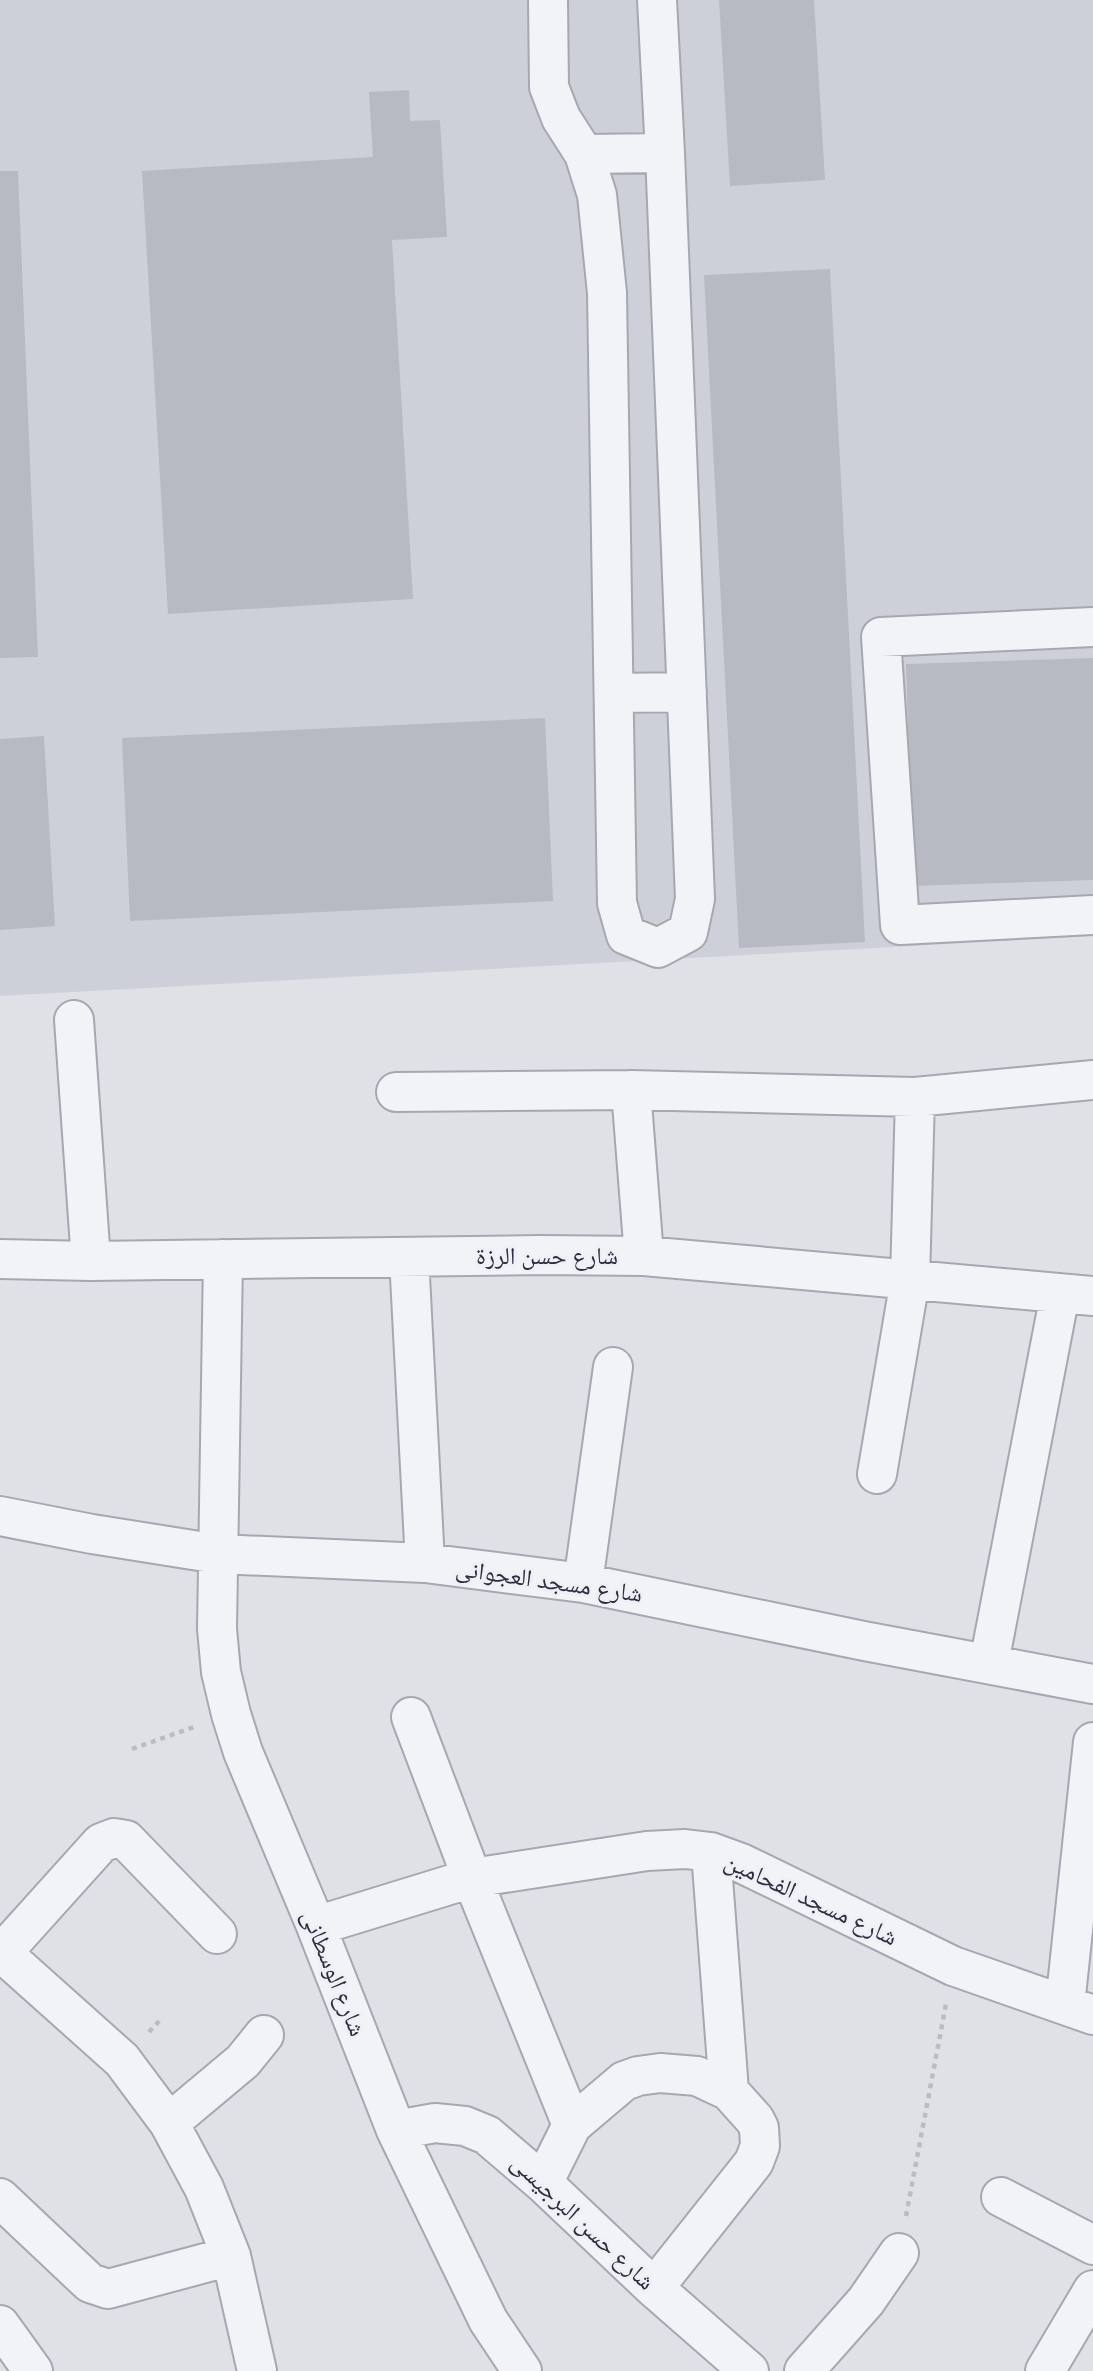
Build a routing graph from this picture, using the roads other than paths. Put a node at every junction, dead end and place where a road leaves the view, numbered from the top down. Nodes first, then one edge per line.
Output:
1 (548, 0) edge
2 (657, 0) edge
3 (665, 153) junction
4 (584, 154) junction
5 (1093, 627) edge
6 (687, 692) junction
7 (614, 693) junction
8 (1093, 915) edge
9 (74, 1020) dead end
10 (1093, 1080) edge
11 (631, 1090) junction
12 (396, 1092) dead end
13 (915, 1097) junction
14 (644, 1256) junction
15 (409, 1257) junction
16 (0, 1259) edge
17 (223, 1259) junction
18 (91, 1261) junction
19 (910, 1280) junction
20 (1076, 1295) edge
21 (612, 1367) dead end
22 (877, 1474) dead end
23 (0, 1516) edge
24 (218, 1554) junction
25 (425, 1563) junction
26 (583, 1583) junction
27 (989, 1663) junction
28 (1093, 1684) edge
29 (411, 1717) dead end
30 (1093, 1742) edge
31 (711, 1852) junction
32 (472, 1878) junction
33 (316, 1926) junction
34 (217, 1934) dead end
35 (1, 1952) edge
36 (1079, 2010) edge
37 (264, 2035) dead end
38 (729, 2091) junction
39 (169, 2123) junction
40 (572, 2125) junction
41 (396, 2130) junction
42 (543, 2183) junction
43 (1000, 2197) dead end
44 (0, 2198) edge
45 (1093, 2245) edge
46 (899, 2253) road end
47 (231, 2256) junction
48 (654, 2288) junction
49 (1093, 2290) edge
50 (0, 2325) edge
51 (33, 2371) edge
52 (257, 2371) edge
53 (522, 2371) edge
54 (749, 2371) edge
55 (804, 2371) edge
56 (1045, 2371) edge

1 - 4 street
2 - 3 street
3 - 4 street
3 - 6 street
4 - 7 street
5 - 8 street
6 - 7 street
6 - 7 street
9 - 18 street
10 - 13 street
11 - 12 street
11 - 13 street
11 - 14 street
13 - 19 street
14 - 15 street, شارع حسن الرزة
14 - 19 street, شارع حسن الرزة
15 - 17 street, شارع حسن الرزة
15 - 25 street
16 - 18 street, شارع حسن الرزة
17 - 18 street, شارع حسن الرزة
17 - 24 street, شارع الوسطانى
19 - 20 street, شارع حسن الرزة
19 - 22 street
20 - 27 street
21 - 26 street
23 - 24 street, شارع مسجد العجوانى
24 - 25 street, شارع مسجد العجوانى
24 - 33 street, شارع الوسطانى
25 - 26 street, شارع مسجد العجوانى
26 - 27 street, شارع مسجد العجوانى
27 - 28 street, شارع مسجد العجوانى
29 - 32 street
30 - 36 street
31 - 32 street, شارع مسجد الفحامين
31 - 36 street, شارع مسجد الفحامين
31 - 38 street
32 - 33 street, شارع مسجد الفحامين
32 - 40 street
33 - 41 street, شارع الوسطانى
34 - 35 street
35 - 39 street
37 - 39 street
38 - 40 street
38 - 48 street
39 - 47 street
40 - 42 street
41 - 42 street, شارع حسن البرجيسى
41 - 53 street, شارع الوسطانى
42 - 48 street, شارع حسن البرجيسى
43 - 45 street
44 - 47 street
46 - 55 street
47 - 52 street
48 - 54 street, شارع حسن البرجيسى
49 - 56 street
50 - 51 street

